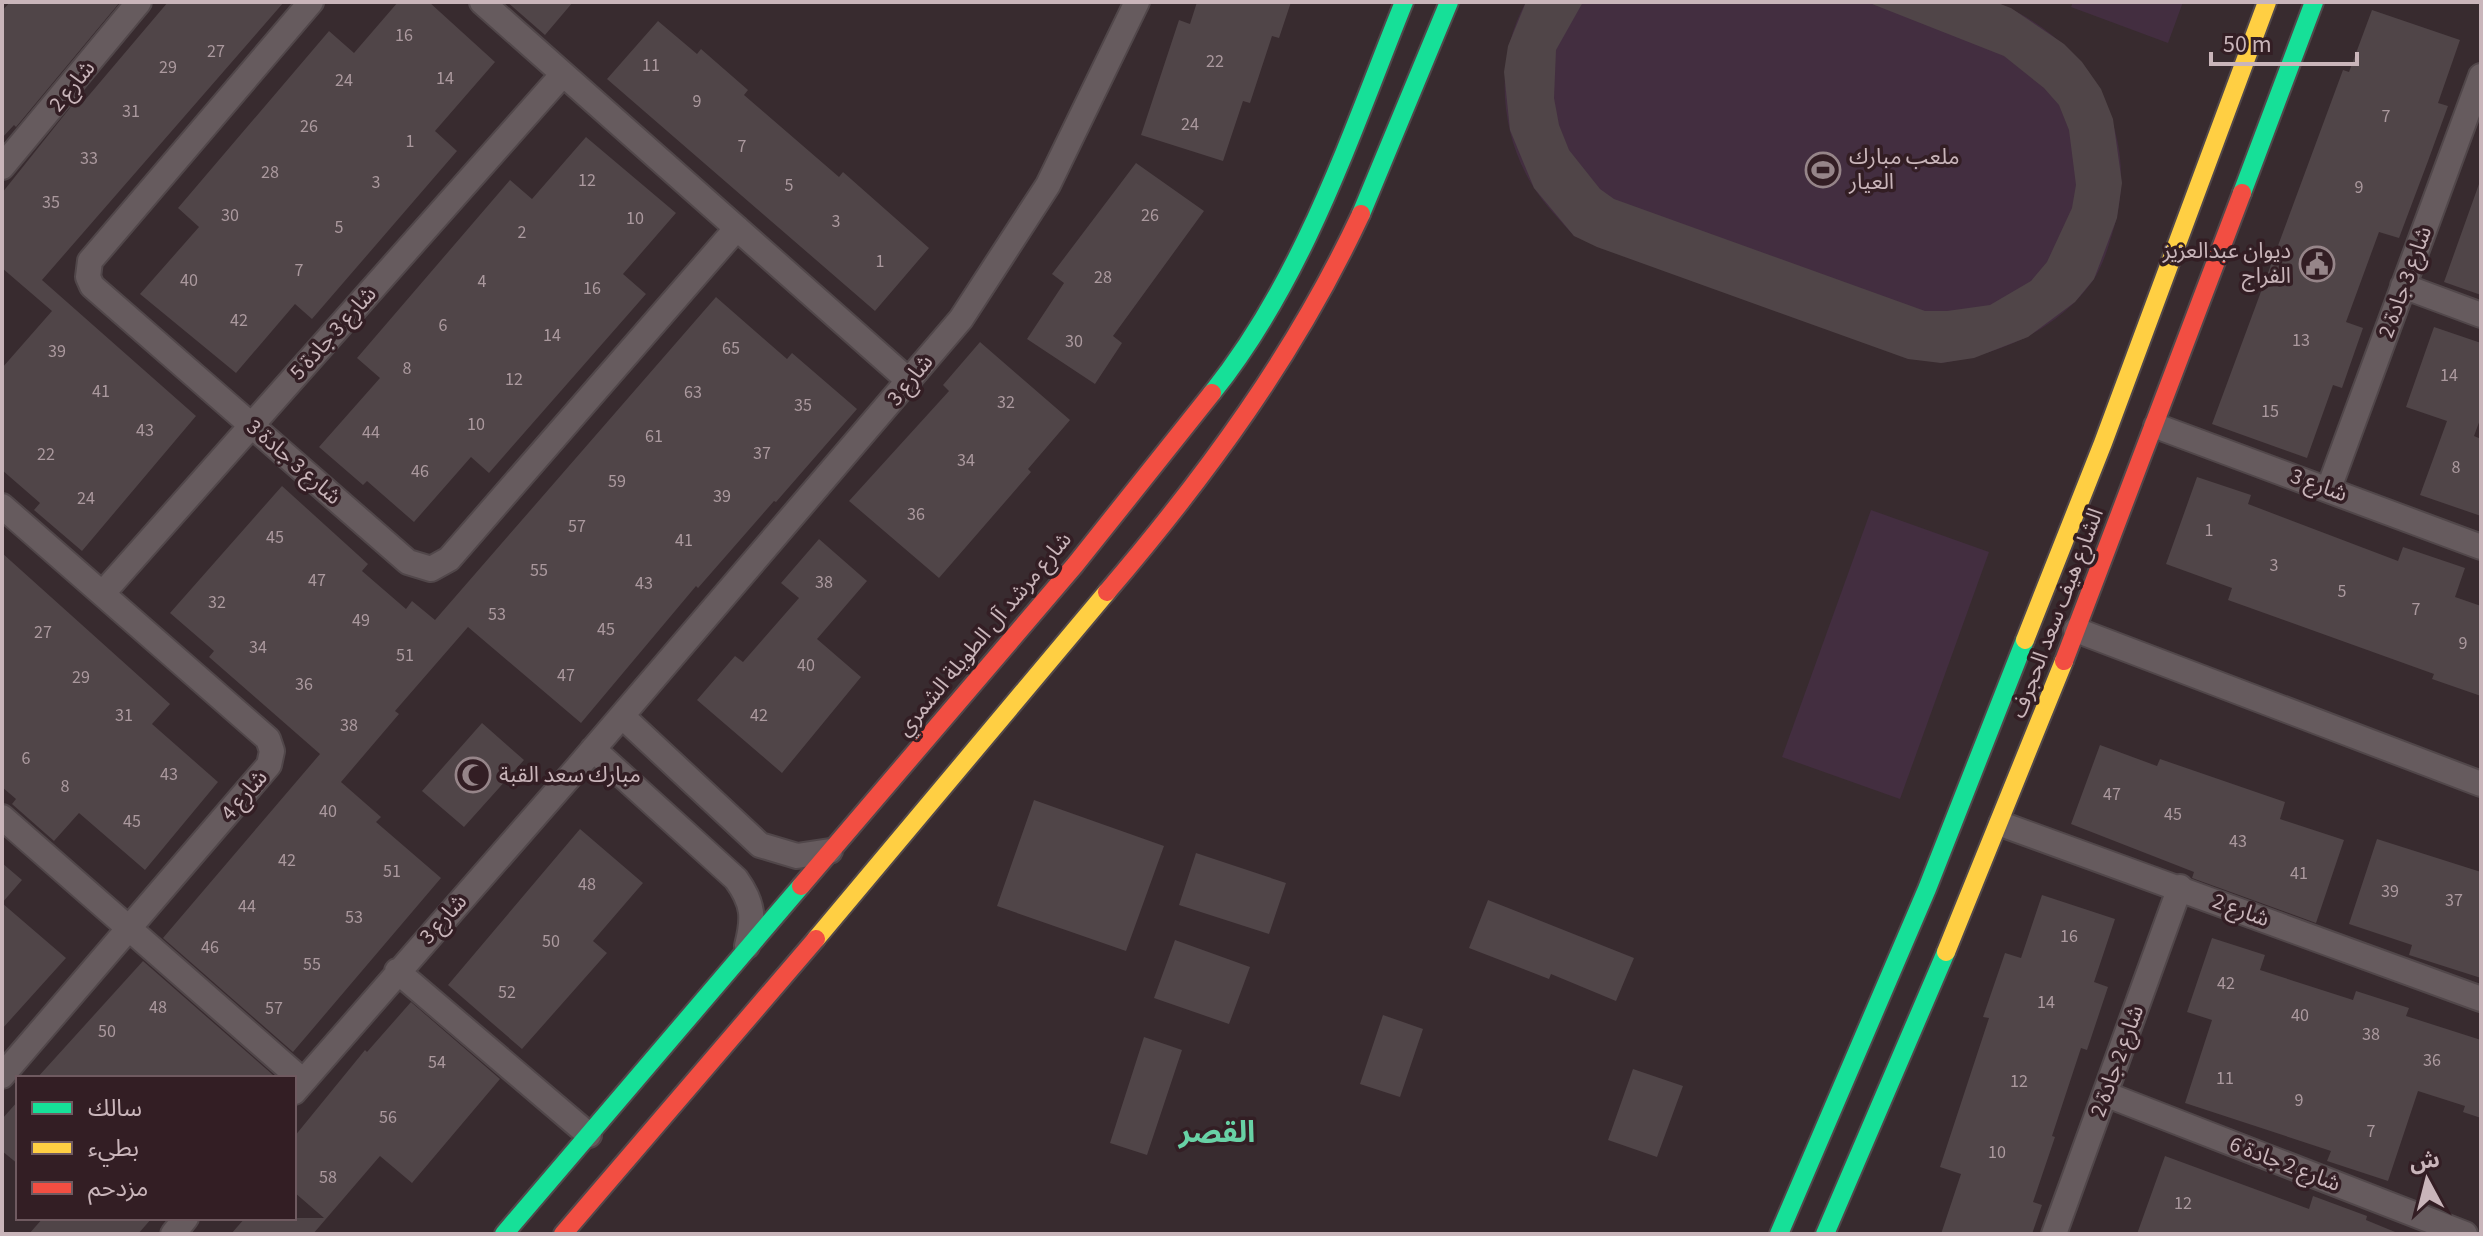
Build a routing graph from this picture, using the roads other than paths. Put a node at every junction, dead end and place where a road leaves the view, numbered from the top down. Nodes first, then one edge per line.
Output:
1 (139, 2) edge
2 (311, 2) edge
3 (482, 2) edge
4 (1137, 2) edge
5 (1404, 2) edge
6 (1449, 2) edge
7 (2267, 2) edge
8 (2314, 2) edge
9 (2241, 71) junction
10 (563, 74) junction
11 (2480, 83) edge
12 (2280, 92) junction
13 (2218, 128) junction
14 (2261, 143) junction
15 (2, 167) edge
16 (737, 228) junction
17 (2403, 286) junction
18 (2481, 315) edge
19 (908, 380) junction
20 (251, 425) junction
21 (2156, 426) junction
22 (2329, 488) junction
23 (2, 506) edge
24 (2481, 547) edge
25 (103, 593) junction
26 (1038, 608) junction
27 (2076, 630) junction
28 (1000, 715) junction
29 (622, 716) junction
30 (593, 749) junction
31 (2481, 784) edge
32 (2, 817) edge
33 (2001, 824) junction
34 (830, 851) junction
35 (2180, 887) junction
36 (129, 927) junction
37 (747, 946) junction
38 (397, 971) junction
39 (2481, 999) edge
40 (2, 1076) edge
41 (287, 1076) edge
42 (1843, 1084) junction
43 (298, 1086) edge
44 (2105, 1094) junction
45 (1882, 1105) junction
46 (589, 1135) junction
47 (1822, 1135) junction
48 (1863, 1149) junction
49 (504, 1234) edge
50 (525, 1234) edge
51 (563, 1234) edge
52 (1779, 1234) edge
53 (1825, 1234) edge
54 (2054, 1234) edge
55 (2465, 1234) edge

1 - 15 street, شارع 2
2 - 20 street, شارع 3 جادة 3
3 - 10 street
4 - 19 street, شارع 3
5 - 26 main road, شارع مرشد آل الطويلة الشمري
6 - 28 main road
7 - 9 main road, الشارع هيف سعد الحجرف
8 - 12 main road, الشارع هيف سعد الحجرف
9 - 12 main road
9 - 13 main road, الشارع هيف سعد الحجرف
10 - 16 street
10 - 20 street, شارع 3 جادة 5
11 - 17 street, شارع 3 جادة 2
12 - 14 main road, الشارع هيف سعد الحجرف
13 - 14 main road
13 - 42 main road, الشارع هيف سعد الحجرف
14 - 21 main road, الشارع هيف سعد الحجرف
16 - 19 street
16 - 20 street, شارع 3 جادة 3
17 - 18 street
17 - 22 street, شارع 3 جادة 2
19 - 29 street, شارع 3
20 - 25 street, شارع 3 جادة 5
21 - 22 street, شارع 3
21 - 27 main road, الشارع هيف سعد الحجرف
22 - 24 street, شارع 3
23 - 25 street, شارع 4
25 - 36 street, شارع 4
26 - 28 main road
26 - 34 main road, شارع مرشد آل الطويلة الشمري
27 - 31 street
27 - 33 main road, الشارع هيف سعد الحجرف
28 - 51 main road
29 - 30 street, شارع 3
29 - 34 street
30 - 37 street
30 - 38 street, شارع 3
32 - 36 street
33 - 35 street, شارع 2
33 - 45 main road, الشارع هيف سعد الحجرف
34 - 37 main road, شارع مرشد آل الطويلة الشمري
35 - 39 street, شارع 2
35 - 44 street, شارع 2 جادة 2
36 - 40 street, شارع 4
36 - 41 street
37 - 46 main road, شارع مرشد آل الطويلة الشمري
38 - 43 street, شارع 3
38 - 46 street
42 - 45 main road
42 - 47 main road, الشارع هيف سعد الحجرف
44 - 54 street, شارع 2 جادة 2
44 - 55 street, شارع 2 جادة 6
45 - 48 main road, الشارع هيف سعد الحجرف
46 - 49 main road, شارع مرشد آل الطويلة الشمري
46 - 50 main road
47 - 48 main road
47 - 52 main road, الشارع هيف سعد الحجرف
48 - 53 main road, الشارع هيف سعد الحجرف

